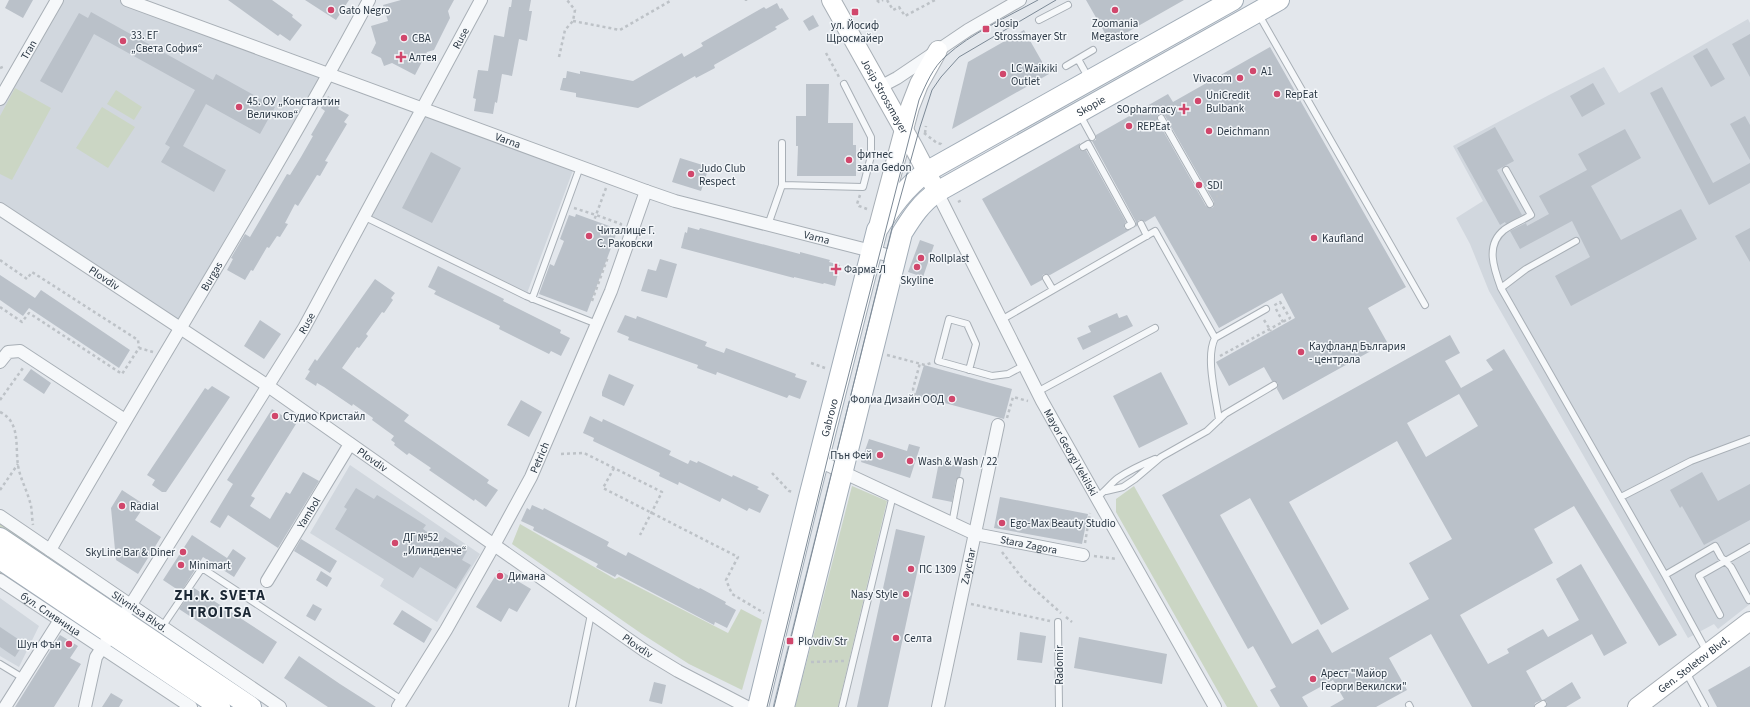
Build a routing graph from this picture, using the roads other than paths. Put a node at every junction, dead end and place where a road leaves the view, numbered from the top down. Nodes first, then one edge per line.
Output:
1 (57, 0) edge
2 (127, 0) edge
3 (369, 0) edge
4 (481, 0) edge
5 (831, 0) edge
6 (1020, 0) edge
7 (1233, 0) edge
8 (1279, 0) edge
9 (1068, 5) dead end
10 (1257, 12) junction
11 (1040, 20) dead end
12 (938, 50) junction
13 (1093, 50) dead end
14 (1078, 59) junction
15 (1066, 66) dead end
16 (329, 75) junction
17 (1090, 80) junction
18 (844, 84) road end
19 (880, 87) junction
20 (0, 99) edge
21 (422, 109) junction
22 (1080, 113) junction
23 (1161, 118) dead end
24 (904, 130) junction
25 (1092, 137) dead end
26 (782, 143) dead end
27 (1083, 147) dead end
28 (580, 167) junction
29 (1506, 170) dead end
30 (921, 171) junction
31 (782, 185) junction
32 (646, 191) junction
33 (937, 192) junction
34 (1210, 204) dead end
35 (0, 209) edge
36 (363, 216) junction
37 (1141, 224) dead end
38 (768, 225) junction
39 (1128, 226) dead end
40 (877, 230) junction
41 (902, 233) junction
42 (1147, 236) junction
43 (1576, 241) dead end
44 (872, 252) junction
45 (895, 257) junction
46 (1046, 278) dead end
47 (1501, 288) junction
48 (1053, 290) junction
49 (532, 299) junction
50 (1425, 305) dead end
51 (1263, 311) road end
52 (1001, 320) junction
53 (597, 324) junction
54 (1155, 328) dead end
55 (181, 330) junction
56 (1215, 338) junction
57 (0, 362) edge
58 (1023, 366) junction
59 (969, 370) junction
60 (1274, 385) dead end
61 (268, 386) junction
62 (1040, 396) junction
63 (125, 420) junction
64 (1218, 420) junction
65 (998, 425) road end
66 (1750, 439) edge
67 (350, 444) junction
68 (1161, 457) junction
69 (818, 461) junction
70 (841, 472) junction
71 (960, 481) dead end
72 (1101, 494) junction
73 (893, 495) junction
74 (1621, 497) junction
75 (0, 516) edge
76 (952, 524) junction
77 (975, 534) junction
78 (0, 538) edge
79 (494, 545) junction
80 (1750, 547) edge
81 (50, 550) junction
82 (1083, 555) road end
83 (0, 559) edge
84 (1725, 561) junction
85 (1665, 574) junction
86 (0, 580) edge
87 (267, 581) dead end
88 (1749, 600) edge
89 (591, 614) junction
90 (1720, 615) dead end
91 (60, 620) junction
92 (1750, 621) edge
93 (1058, 622) road end
94 (116, 626) junction
95 (162, 627) junction
96 (1708, 654) junction
97 (0, 664) edge
98 (1685, 671) junction
99 (23, 678) junction
100 (400, 704) edge
101 (4, 707) edge
102 (85, 707) edge
103 (191, 707) edge
104 (220, 707) edge
105 (251, 707) edge
106 (280, 707) edge
107 (572, 707) edge
108 (747, 707) edge
109 (758, 707) edge
110 (784, 707) edge
111 (842, 707) edge
112 (938, 707) edge
113 (1059, 707) edge
114 (1214, 707) edge
115 (1636, 707) edge
116 (1705, 707) edge

1 - 20 street, Tran
2 - 16 street, Varna
3 - 16 street, Burgas
4 - 21 street, Ruse
5 - 19 street, Josip Strossmayer
6 - 12 street
7 - 17 main road
8 - 10 main road, Skopie
9 - 11 lane
10 - 22 main road, Skopie
10 - 50 lane
12 - 19 street
12 - 24 street, Gabrovo
13 - 14 lane
14 - 15 lane
14 - 17 lane
16 - 21 street, Varna
16 - 55 street, Burgas
17 - 30 main road
18 - 31 lane
19 - 24 street, Josip Strossmayer
21 - 28 street, Varna
21 - 36 street, Ruse
22 - 25 lane
22 - 33 main road, Skopie
23 - 34 lane
24 - 30 street, Josip Strossmayer
24 - 40 street, Gabrovo
26 - 31 lane
27 - 39 lane
28 - 32 street, Varna
28 - 49 lane
29 - 47 lane
30 - 33 street, Josip Strossmayer
30 - 40 main road
30 - 41 street
31 - 38 lane
32 - 38 street, Varna
32 - 53 street, Petrich
33 - 41 main road, Skopie
33 - 52 street, Mayor Georgi Vekilski
35 - 55 street, Plovdiv
36 - 49 lane
36 - 61 street, Ruse
37 - 42 lane
38 - 44 street, Varna
40 - 44 main road, Gabrovo
41 - 45 main road
42 - 48 lane
42 - 56 lane
43 - 47 lane
44 - 45 street, Varna
44 - 69 main road, Gabrovo
45 - 70 main road
46 - 48 lane
47 - 74 lane
48 - 52 lane
49 - 53 lane
51 - 56 lane
52 - 58 street, Mayor Georgi Vekilski
53 - 79 street, Petrich
54 - 62 lane
55 - 61 street, Plovdiv
55 - 63 street, Burgas
56 - 64 lane
57 - 63 street
58 - 59 lane
58 - 62 street, Mayor Georgi Vekilski
59 - 59 lane
60 - 64 lane
61 - 67 street, Plovdiv
61 - 94 street, Ruse
62 - 72 street, Mayor Georgi Vekilski
63 - 81 street, Burgas
64 - 68 lane
65 - 77 street, Zaychar
66 - 74 lane
67 - 79 street, Plovdiv
67 - 87 street, Yambol
68 - 72 lane
68 - 72 lane
69 - 70 street, Stara Zagora
69 - 109 main road, Gabrovo
70 - 73 street, Stara Zagora
70 - 110 main road
71 - 76 lane
72 - 114 street, Mayor Georgi Vekilski
73 - 76 street, Stara Zagora
73 - 111 lane
74 - 85 lane
75 - 81 street, Slivnitsa Blvd.
76 - 77 street, Stara Zagora
77 - 82 street, Stara Zagora
77 - 112 street, Zaychar
78 - 94 main road, Slivnitsa Blvd.
79 - 89 street, Plovdiv
79 - 100 street, Petrich
80 - 84 lane
81 - 94 street, Slivnitsa Blvd.
83 - 94 main road, Slivnitsa Blvd.
84 - 85 lane
84 - 88 lane
84 - 90 lane
85 - 96 lane
86 - 91 street, бул. Сливница
89 - 107 lane
89 - 108 street, Plovdiv
91 - 94 street, бул. Сливница
91 - 99 street
92 - 96 street, Gen. Stoletov Blvd.
93 - 113 lane, Radomir
94 - 95 street, Slivnitsa Blvd.
94 - 102 street, Ruse
94 - 103 street, Slivnitsa Blvd.
94 - 104 main road, Slivnitsa Blvd.
94 - 105 main road, Slivnitsa Blvd.
95 - 100 lane
95 - 106 street, Slivnitsa Blvd.
96 - 98 street, Gen. Stoletov Blvd.
97 - 99 lane
98 - 115 street, Gen. Stoletov Blvd.
98 - 116 lane
99 - 101 street

